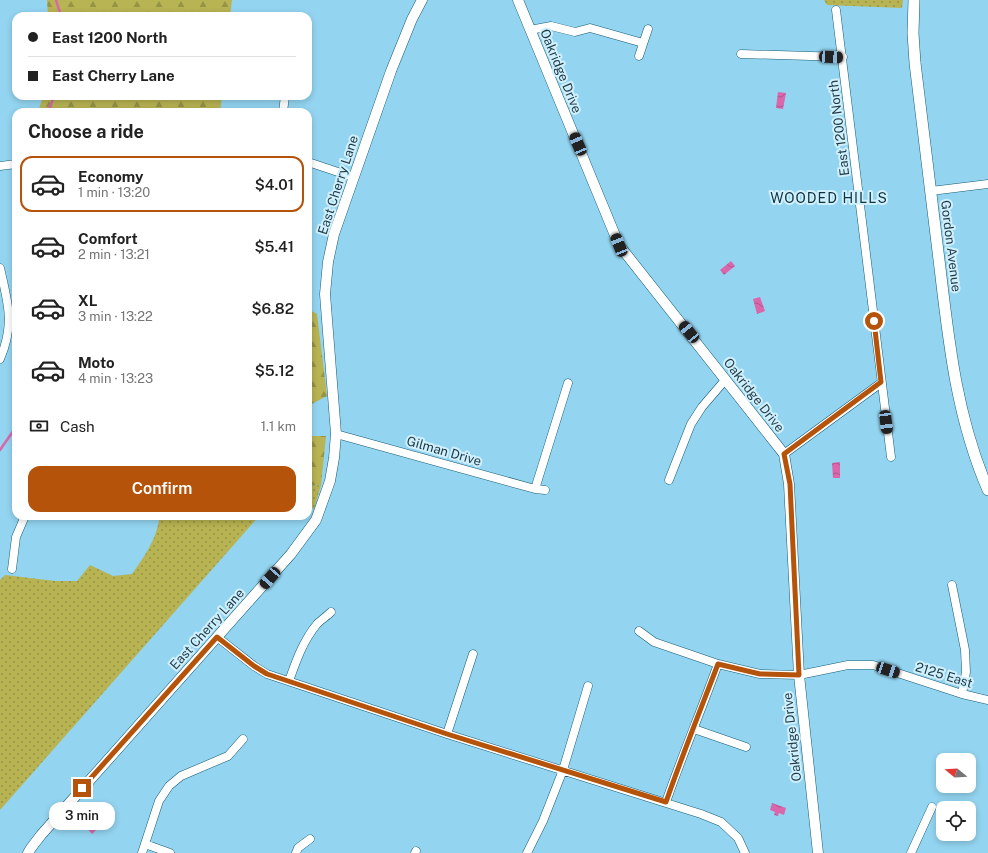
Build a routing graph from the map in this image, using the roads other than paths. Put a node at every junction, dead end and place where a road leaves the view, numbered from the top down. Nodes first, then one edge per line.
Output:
1 (422, 0) edge
2 (518, 0) edge
3 (914, 0) edge
4 (836, 10) dead end
5 (648, 29) dead end
6 (530, 30) junction
7 (643, 43) junction
8 (741, 54) dead end
9 (639, 56) dead end
10 (843, 57) junction
11 (312, 163) edge
12 (12, 164) edge
13 (0, 166) edge
14 (353, 177) junction
15 (988, 184) edge
16 (930, 191) junction
17 (0, 268) edge
18 (0, 359) edge
19 (726, 379) junction
20 (881, 382) junction
21 (568, 383) dead end
22 (336, 434) junction
23 (784, 454) junction
24 (891, 457) dead end
25 (669, 480) dead end
26 (535, 489) junction
27 (545, 490) dead end
28 (988, 490) edge
29 (23, 520) edge
30 (12, 569) dead end
31 (952, 585) dead end
32 (332, 612) dead end
33 (639, 631) dead end
34 (217, 637) junction
35 (474, 654) dead end
36 (718, 664) junction
37 (799, 675) junction
38 (289, 681) junction
39 (588, 686) dead end
40 (962, 694) junction
41 (988, 700) edge
42 (694, 729) junction
43 (447, 734) junction
44 (243, 739) dead end
45 (746, 747) dead end
46 (563, 770) junction
47 (666, 802) junction
48 (932, 807) dead end
49 (310, 839) dead end
50 (145, 844) junction
51 (28, 853) edge
52 (142, 853) edge
53 (170, 853) edge
54 (296, 853) edge
55 (527, 853) edge
56 (745, 853) edge
57 (818, 853) edge
58 (911, 853) edge

1 - 14 street, East Cherry Lane
2 - 6 street, Oakridge Drive
3 - 16 main road, Gordon Avenue
4 - 10 street, East 1200 North
5 - 7 street
6 - 7 street
6 - 19 street, Oakridge Drive
7 - 9 street
8 - 10 street
10 - 20 street, East 1200 North
11 - 14 street
12 - 13 street
14 - 22 street, East Cherry Lane
15 - 16 street
16 - 28 main road, Gordon Avenue
17 - 18 street
19 - 23 street, Oakridge Drive
19 - 25 street
20 - 23 street
20 - 24 street, East 1200 North
21 - 26 street
22 - 26 street, Gilman Drive
22 - 34 street, East Cherry Lane
23 - 37 street, Oakridge Drive
26 - 27 street, Gilman Drive
29 - 30 street
31 - 40 street
32 - 38 street
33 - 36 street, 2125 East
34 - 38 street
34 - 51 street, East Cherry Lane
35 - 43 street
36 - 37 street, 2125 East
36 - 42 street
37 - 40 street, 2125 East
37 - 57 street, Oakridge Drive
38 - 43 street
39 - 46 street
40 - 41 street, 2125 East
42 - 45 street
42 - 47 street
43 - 46 street
44 - 50 street
46 - 47 street
46 - 55 street
47 - 56 street
48 - 58 street
49 - 54 street
50 - 52 street
50 - 53 street

